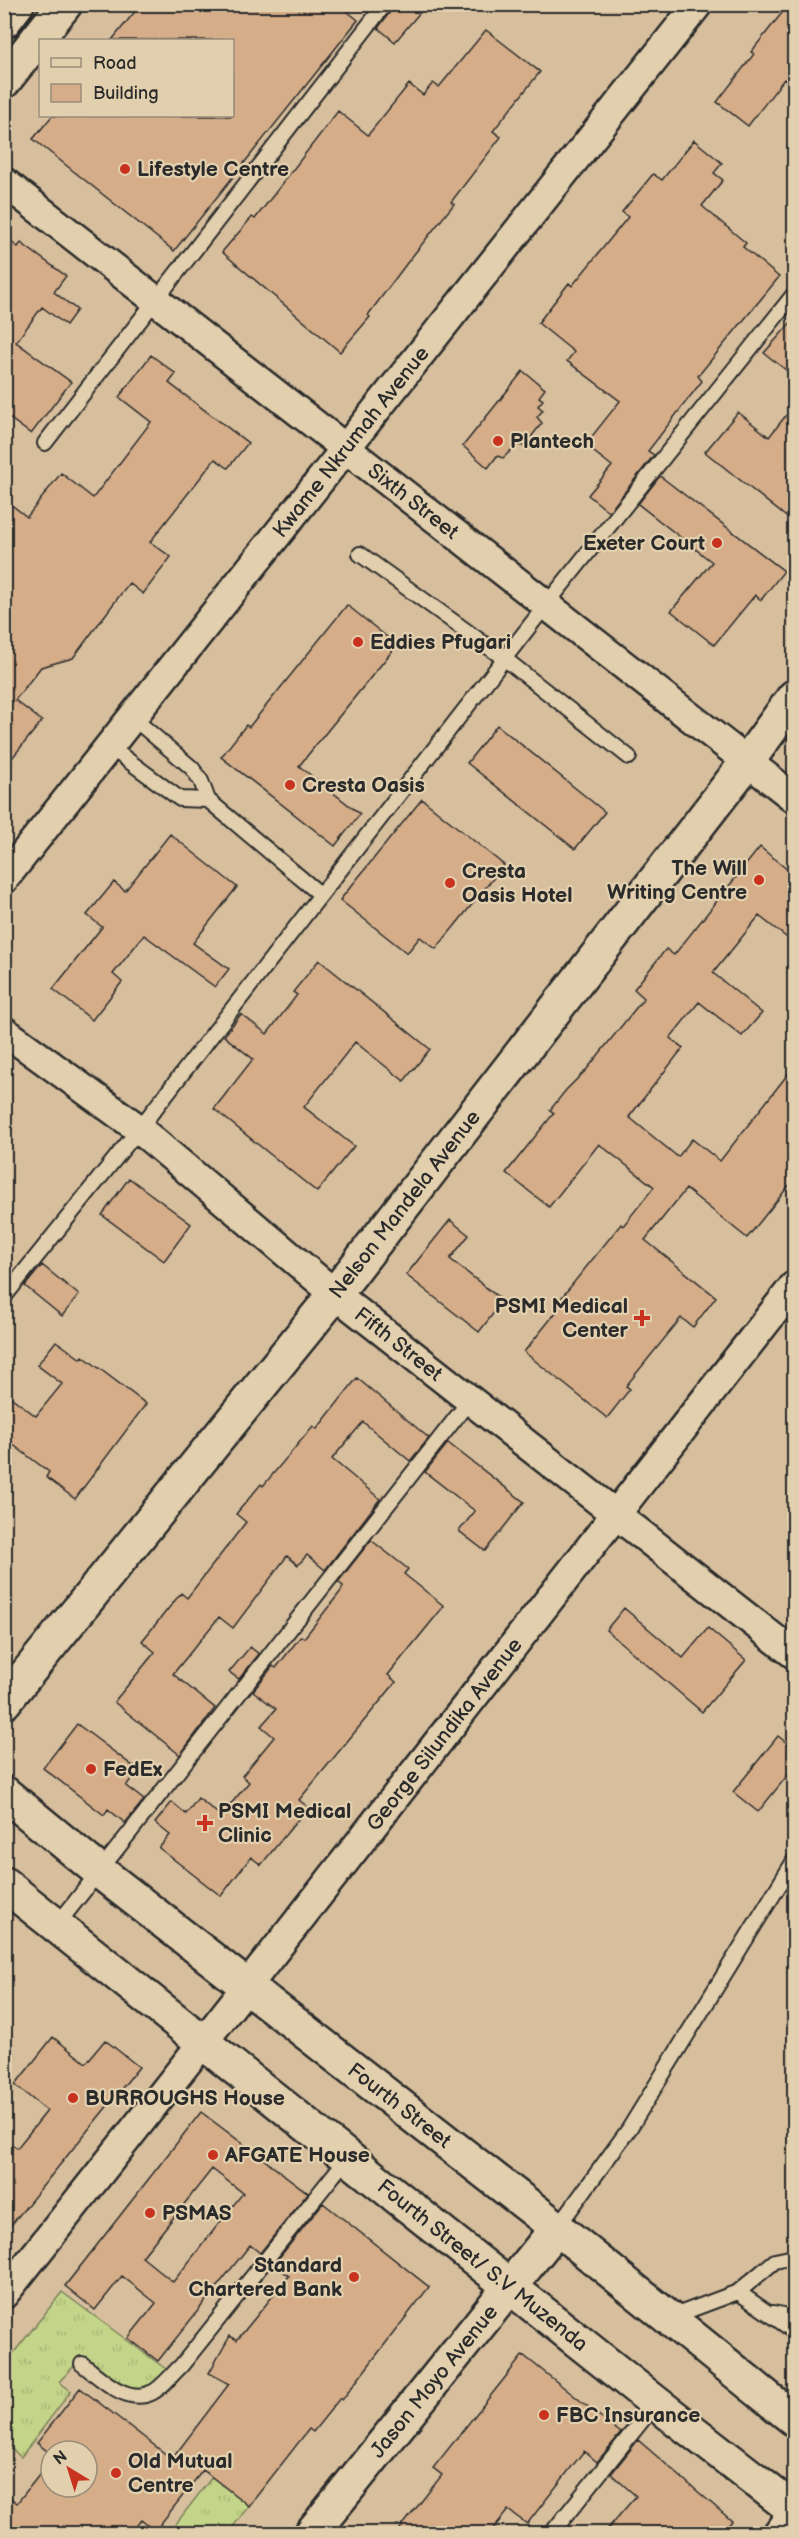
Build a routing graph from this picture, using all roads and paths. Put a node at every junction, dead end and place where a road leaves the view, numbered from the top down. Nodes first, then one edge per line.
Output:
1 (17, 4) edge
2 (65, 4) edge
3 (385, 4) edge
4 (698, 4) edge
5 (4, 21) edge
6 (4, 81) edge
7 (4, 182) edge
8 (795, 294) edge
9 (155, 301) junction
10 (45, 443) dead end
11 (347, 448) junction
12 (360, 554) dead end
13 (546, 605) junction
14 (505, 659) junction
15 (795, 697) edge
16 (133, 718) junction
17 (110, 747) junction
18 (629, 757) dead end
19 (747, 762) junction
20 (795, 798) edge
21 (208, 800) junction
22 (4, 879) edge
23 (321, 895) junction
24 (4, 1031) edge
25 (139, 1129) junction
26 (795, 1286) edge
27 (335, 1294) junction
28 (4, 1297) edge
29 (470, 1400) junction
30 (615, 1513) junction
31 (795, 1654) edge
32 (4, 1702) edge
33 (4, 1792) edge
34 (795, 1861) edge
35 (99, 1871) junction
36 (4, 1884) edge
37 (57, 1925) junction
38 (248, 1988) junction
39 (204, 2043) junction
40 (348, 2157) junction
41 (557, 2228) junction
42 (795, 2257) edge
43 (512, 2286) junction
44 (738, 2292) junction
45 (4, 2295) edge
46 (768, 2312) junction
47 (795, 2317) edge
48 (666, 2318) junction
49 (795, 2331) edge
50 (82, 2364) dead end
51 (656, 2403) junction
52 (795, 2419) edge
53 (795, 2510) edge
54 (311, 2534) edge
55 (551, 2534) edge
56 (777, 2534) edge

1 - 5 main road
2 - 6 main road
3 - 9 lane
4 - 11 street, Kwame Nkrumah Avenue
7 - 9 street, Sixth Street
8 - 13 lane
9 - 10 lane
9 - 11 street, Sixth Street
11 - 13 street, Sixth Street
11 - 16 street, Kwame Nkrumah Avenue
12 - 14 lane
13 - 14 lane
13 - 19 street, Sixth Street
14 - 18 lane
14 - 23 lane
15 - 19 main road, Nelson Mandela Avenue
16 - 17 street, Kwame Nkrumah Avenue
16 - 21 lane
17 - 21 lane
17 - 22 street, Kwame Nkrumah Avenue
19 - 20 street, Sixth Street
19 - 27 main road, Nelson Mandela Avenue
21 - 23 lane
23 - 25 lane
24 - 25 street, Fifth Street
25 - 27 street, Fifth Street
25 - 28 lane
26 - 30 street, George Silundika Avenue
27 - 29 street, Fifth Street
27 - 32 main road, Nelson Mandela Avenue
29 - 30 street, Fifth Street
29 - 35 lane
30 - 31 street, Fifth Street
30 - 38 street, George Silundika Avenue
33 - 35 main road, Fourth Street
34 - 41 lane
35 - 37 lane
35 - 38 main road, Fourth Street
36 - 37 main road, Fourth Street/ S.V Muzenda
37 - 39 main road, Fourth Street/ S.V Muzenda
38 - 39 street, George Silundika Avenue
38 - 41 main road, Fourth Street
39 - 40 main road, Fourth Street/ S.V Muzenda
39 - 45 street, George Silundika Avenue
40 - 43 main road, Fourth Street/ S.V Muzenda
40 - 50 lane
41 - 43 main road, Jason Moyo Avenue
41 - 48 main road, Fourth Street
42 - 44 lane
43 - 51 main road, Fourth Street/ S.V Muzenda
43 - 54 main road, Jason Moyo Avenue
44 - 46 lane
44 - 48 lane
46 - 47 lane
46 - 49 lane
48 - 52 main road, Fourth Street
51 - 53 main road, Fourth Street/ S.V Muzenda
51 - 55 lane
53 - 56 street

